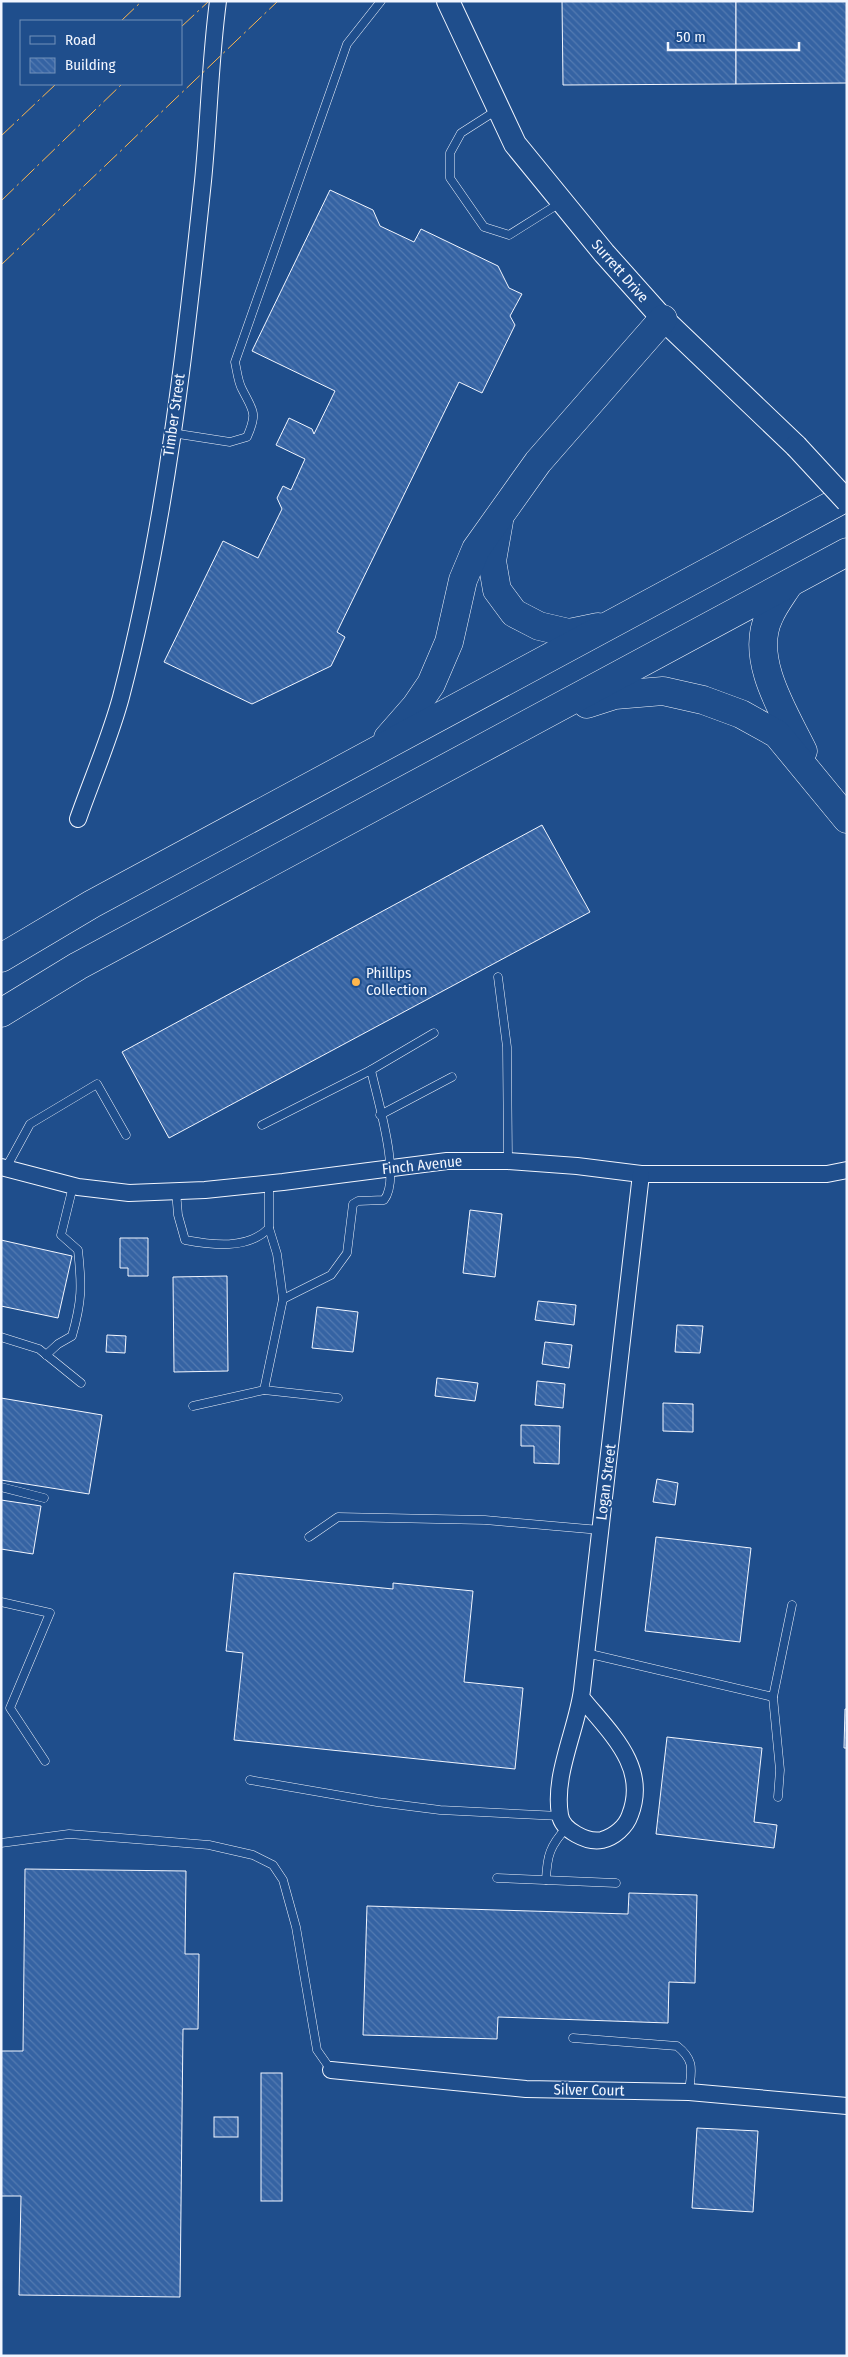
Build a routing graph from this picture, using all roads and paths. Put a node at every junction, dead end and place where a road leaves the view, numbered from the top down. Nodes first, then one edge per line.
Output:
1 (218, 1) edge
2 (381, 1) edge
3 (448, 1) edge
4 (499, 109) junction
5 (561, 202) junction
6 (663, 319) junction
7 (172, 433) junction
8 (847, 497) edge
9 (847, 501) edge
10 (501, 512) junction
11 (847, 552) edge
12 (790, 582) junction
13 (613, 624) junction
14 (529, 723) junction
15 (377, 751) junction
16 (817, 782) junction
17 (78, 819) dead end
18 (847, 819) edge
19 (1, 958) edge
20 (498, 977) dead end
21 (1, 1013) edge
22 (434, 1033) dead end
23 (371, 1070) junction
24 (452, 1077) dead end
25 (380, 1115) junction
26 (262, 1126) dead end
27 (126, 1135) dead end
28 (508, 1161) junction
29 (4, 1168) edge
30 (392, 1168) junction
31 (847, 1170) edge
32 (641, 1174) junction
33 (269, 1183) junction
34 (73, 1186) junction
35 (176, 1191) junction
36 (269, 1228) junction
37 (283, 1299) junction
38 (1, 1337) edge
39 (46, 1355) junction
40 (81, 1384) dead end
41 (264, 1390) junction
42 (338, 1398) dead end
43 (193, 1406) dead end
44 (1, 1487) edge
45 (44, 1498) dead end
46 (600, 1530) junction
47 (309, 1537) dead end
48 (1, 1602) edge
49 (792, 1604) dead end
50 (586, 1653) junction
51 (581, 1697) junction
52 (773, 1697) junction
53 (45, 1761) dead end
54 (250, 1780) dead end
55 (778, 1797) dead end
56 (564, 1821) junction
57 (1, 1843) edge
58 (497, 1878) dead end
59 (546, 1880) junction
60 (616, 1883) dead end
61 (573, 2038) dead end
62 (331, 2070) joint
63 (689, 2092) junction
64 (847, 2106) edge

1 - 7 street, Timber Street
2 - 7 lane
3 - 4 street, Surrett Drive
4 - 5 street, Surrett Drive
4 - 5 lane
5 - 6 street, Surrett Drive
6 - 9 street, Surrett Drive, bridge
6 - 10 highway
7 - 17 street, Timber Street
8 - 13 highway
10 - 13 highway
10 - 15 highway
11 - 12 highway
12 - 14 highway
12 - 16 highway
13 - 15 highway
14 - 16 highway
14 - 21 highway
15 - 19 highway
16 - 18 highway
20 - 28 lane
22 - 23 lane
23 - 25 lane
23 - 26 lane
24 - 25 lane
25 - 30 lane
27 - 29 lane
28 - 30 street, Finch Avenue
28 - 32 street, Finch Avenue
29 - 34 street, Finch Avenue
30 - 33 street, Finch Avenue
30 - 37 lane
31 - 32 street, Finch Avenue
32 - 46 street, Logan Street
33 - 35 street, Finch Avenue
33 - 36 lane
34 - 35 street, Finch Avenue
34 - 39 lane
35 - 36 lane
36 - 37 lane
37 - 41 lane
38 - 39 lane
39 - 40 lane
41 - 42 lane
41 - 43 lane
44 - 45 lane
46 - 47 lane
46 - 50 street, Logan Street
48 - 53 lane
49 - 52 lane
50 - 51 street, Logan Street
50 - 52 lane
51 - 56 street, Logan Street
51 - 56 street
52 - 55 lane
54 - 56 lane
56 - 59 lane
57 - 62 lane
58 - 59 lane
59 - 60 lane
61 - 63 lane
62 - 63 street, Silver Court
63 - 64 street, Silver Court

